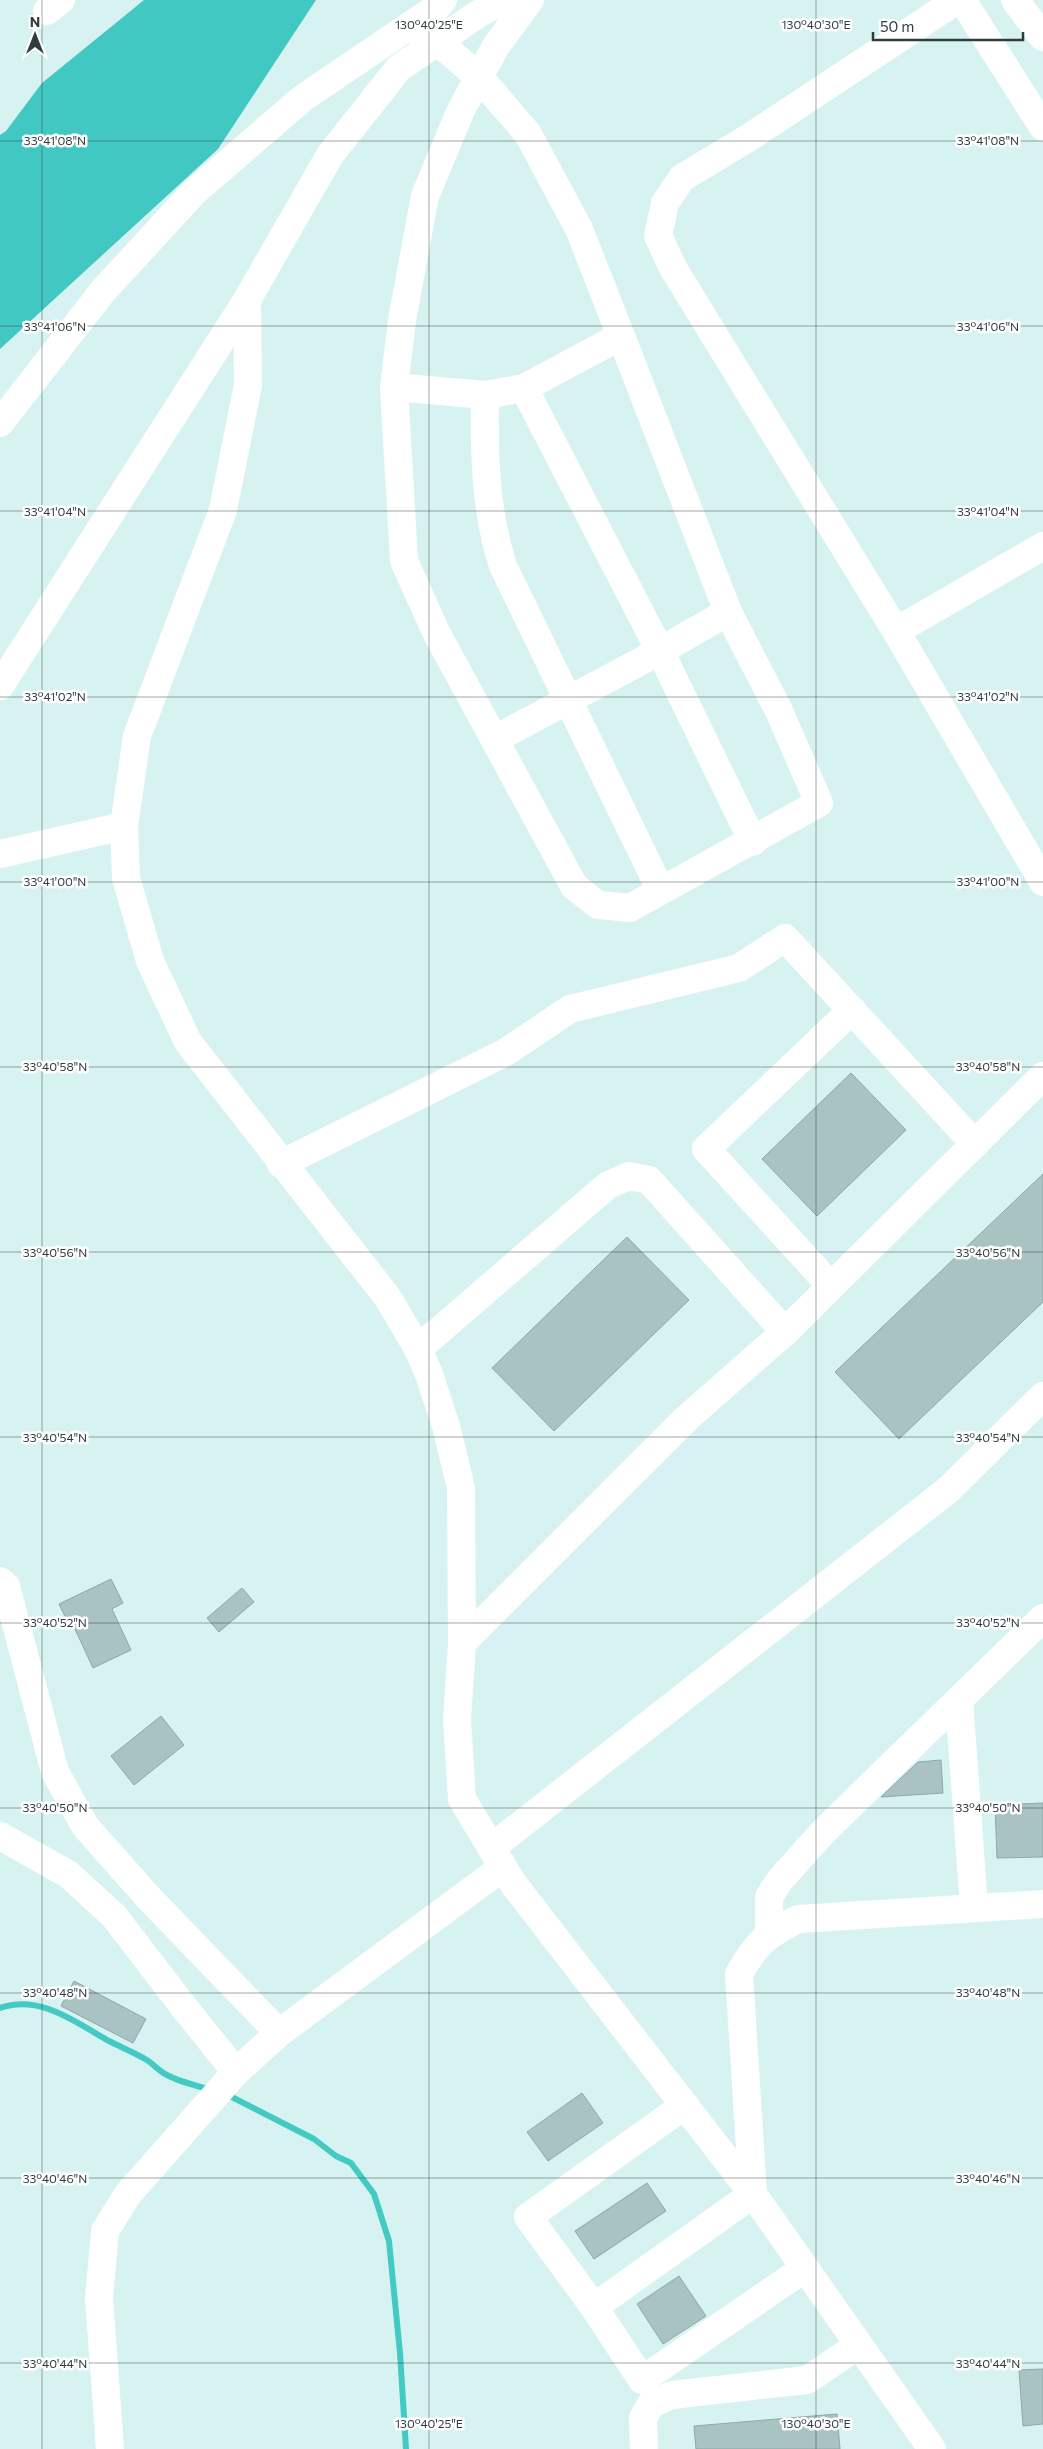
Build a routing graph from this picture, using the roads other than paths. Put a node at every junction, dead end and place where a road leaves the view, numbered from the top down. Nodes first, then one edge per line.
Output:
1 (443, 0) edge
2 (504, 0) edge
3 (530, 0) edge
4 (957, 0) edge
5 (962, 0) edge
6 (1015, 0) edge
7 (407, 28) junction
8 (1043, 38) edge
9 (438, 42) junction
10 (479, 77) junction
11 (1043, 127) edge
12 (247, 300) junction
13 (621, 336) junction
14 (394, 387) junction
15 (524, 388) junction
16 (485, 395) junction
17 (0, 423) edge
18 (1043, 546) edge
19 (728, 612) junction
20 (896, 631) junction
21 (660, 651) junction
22 (0, 686) edge
23 (569, 700) junction
24 (495, 739) junction
25 (124, 826) junction
26 (753, 842) junction
27 (0, 854) edge
28 (1043, 882) edge
29 (660, 889) junction
30 (852, 1010) junction
31 (1043, 1076) edge
32 (975, 1144) junction
33 (282, 1164) junction
34 (831, 1286) junction
35 (785, 1332) junction
36 (418, 1349) junction
37 (1043, 1396) edge
38 (0, 1581) edge
39 (1043, 1618) edge
40 (462, 1643) junction
41 (959, 1700) junction
42 (0, 1836) edge
43 (497, 1858) junction
44 (1043, 1904) edge
45 (974, 1908) junction
46 (769, 1934) junction
47 (279, 2033) junction
48 (236, 2072) junction
49 (685, 2105) junction
50 (753, 2194) junction
51 (805, 2268) junction
52 (594, 2307) junction
53 (859, 2345) junction
54 (110, 2449) edge
55 (644, 2449) edge
56 (932, 2449) edge

1 - 7 street
2 - 9 street
3 - 10 street
4 - 20 street
5 - 11 street
6 - 8 street
7 - 9 street
7 - 17 street
9 - 10 street
9 - 12 street
10 - 13 street
10 - 14 street
12 - 22 street
12 - 25 street
13 - 15 street
13 - 19 street
14 - 16 street
14 - 24 street
15 - 16 street
15 - 21 street
16 - 23 street
18 - 20 street
19 - 21 street
19 - 26 street
20 - 28 street
21 - 23 street
21 - 26 street
23 - 24 street
23 - 29 street
24 - 29 street
25 - 27 street
25 - 33 street
26 - 29 street
30 - 32 street
30 - 33 street
30 - 34 street
31 - 32 street
32 - 34 street
33 - 36 street
34 - 35 street
35 - 36 street
35 - 40 street
36 - 40 street
37 - 43 street
38 - 47 street
39 - 41 street
40 - 43 street
41 - 45 street
41 - 46 street
42 - 48 street
43 - 47 street
43 - 49 street
44 - 45 street
45 - 46 street
46 - 50 street
47 - 48 street
48 - 54 street
49 - 50 street
49 - 52 street
50 - 51 street
50 - 52 street
51 - 52 street
51 - 53 street
53 - 55 street
53 - 56 street

